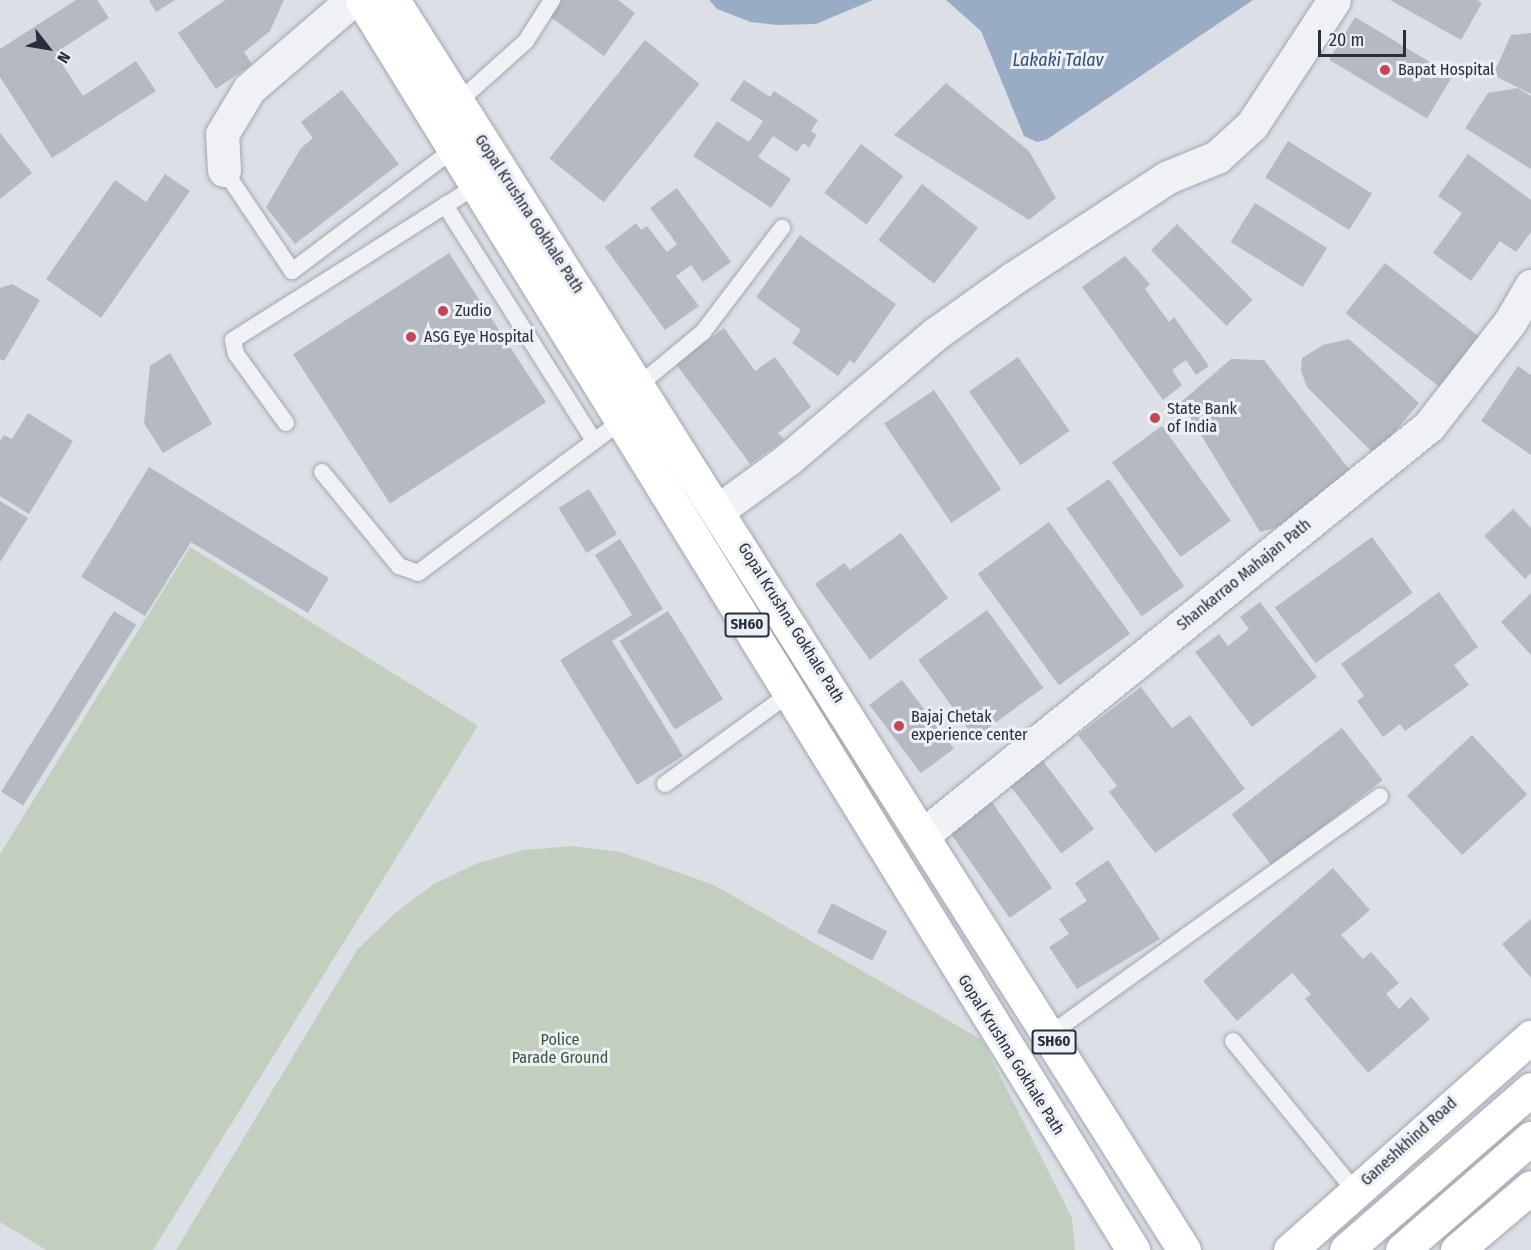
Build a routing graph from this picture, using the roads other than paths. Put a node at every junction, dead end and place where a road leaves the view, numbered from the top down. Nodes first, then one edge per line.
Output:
1 (352, 0) edge
2 (362, 0) edge
3 (393, 0) edge
4 (552, 0) edge
5 (1335, 0) edge
6 (457, 103) junction
7 (454, 149) junction
8 (224, 170) joint
9 (476, 186) junction
10 (445, 205) junction
11 (782, 228) dead end
12 (1531, 286) edge
13 (639, 385) junction
14 (621, 421) junction
15 (286, 423) dead end
16 (594, 441) junction
17 (322, 472) dead end
18 (720, 509) junction
19 (789, 694) junction
20 (665, 784) dead end
21 (1380, 796) dead end
22 (924, 834) junction
23 (1049, 1035) junction
24 (1531, 1037) edge
25 (1233, 1041) dead end
26 (1531, 1089) edge
27 (1531, 1138) edge
28 (1531, 1187) edge
29 (1355, 1191) junction
30 (1323, 1220) junction
31 (1347, 1247) edge
32 (1133, 1250) edge
33 (1184, 1250) edge
34 (1290, 1250) edge
35 (1402, 1250) edge
36 (1457, 1250) edge

1 - 8 street
2 - 7 main road, Gopal Krushna Gokhale Path / SH60
3 - 6 main road, Gopal Krushna Gokhale Path / SH60
4 - 6 lane
5 - 18 street
6 - 13 main road, Gopal Krushna Gokhale Path / SH60
7 - 8 lane
7 - 9 main road, Gopal Krushna Gokhale Path / SH60
9 - 10 lane
9 - 14 main road, Gopal Krushna Gokhale Path / SH60
10 - 15 lane
10 - 16 lane
11 - 13 lane
12 - 22 street, Shankarrao Mahajan Path
13 - 18 main road, Gopal Krushna Gokhale Path / SH60
14 - 16 lane
14 - 19 main road, Gopal Krushna Gokhale Path / SH60
16 - 17 lane
18 - 22 main road, Gopal Krushna Gokhale Path / SH60
19 - 20 lane
19 - 32 main road, Gopal Krushna Gokhale Path / SH60
21 - 23 lane
22 - 23 main road, Gopal Krushna Gokhale Path / SH60
23 - 33 main road, Gopal Krushna Gokhale Path / SH60
24 - 29 main road, Ganeshkhind Road
25 - 29 lane
26 - 31 main road
27 - 35 main road
28 - 36 main road
29 - 30 main road, Ganeshkhind Road
30 - 31 main road
30 - 34 main road, Ganeshkhind Road

